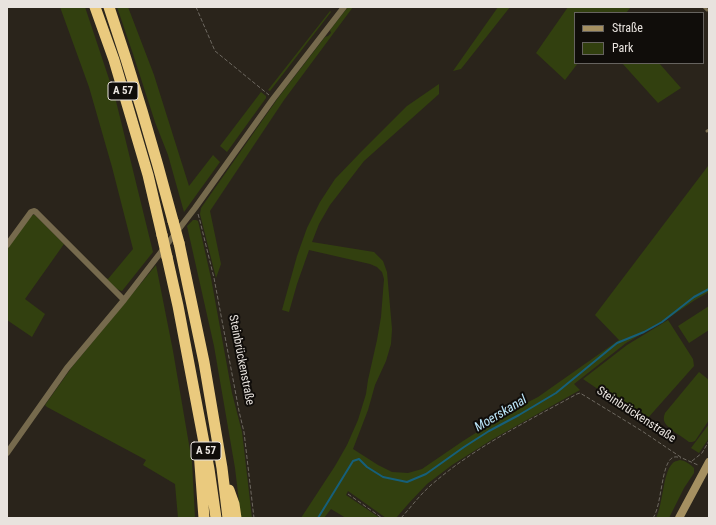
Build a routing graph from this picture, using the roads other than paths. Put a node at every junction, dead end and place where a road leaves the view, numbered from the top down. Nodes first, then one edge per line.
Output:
1 (95, 7) edge
2 (109, 7) edge
3 (344, 7) edge
4 (7, 245) edge
5 (124, 300) junction
6 (193, 385) junction
7 (7, 453) edge
8 (708, 467) edge
9 (222, 468) junction
10 (204, 518) edge
11 (216, 518) edge
12 (228, 518) edge
13 (236, 518) edge
14 (679, 518) edge

1 - 6 highway, A 57, bridge
2 - 9 highway, A 57, bridge
3 - 5 street
4 - 5 street
5 - 7 street
6 - 10 highway
6 - 11 highway, A 57
8 - 14 main road
9 - 12 highway, A 57
9 - 13 highway

